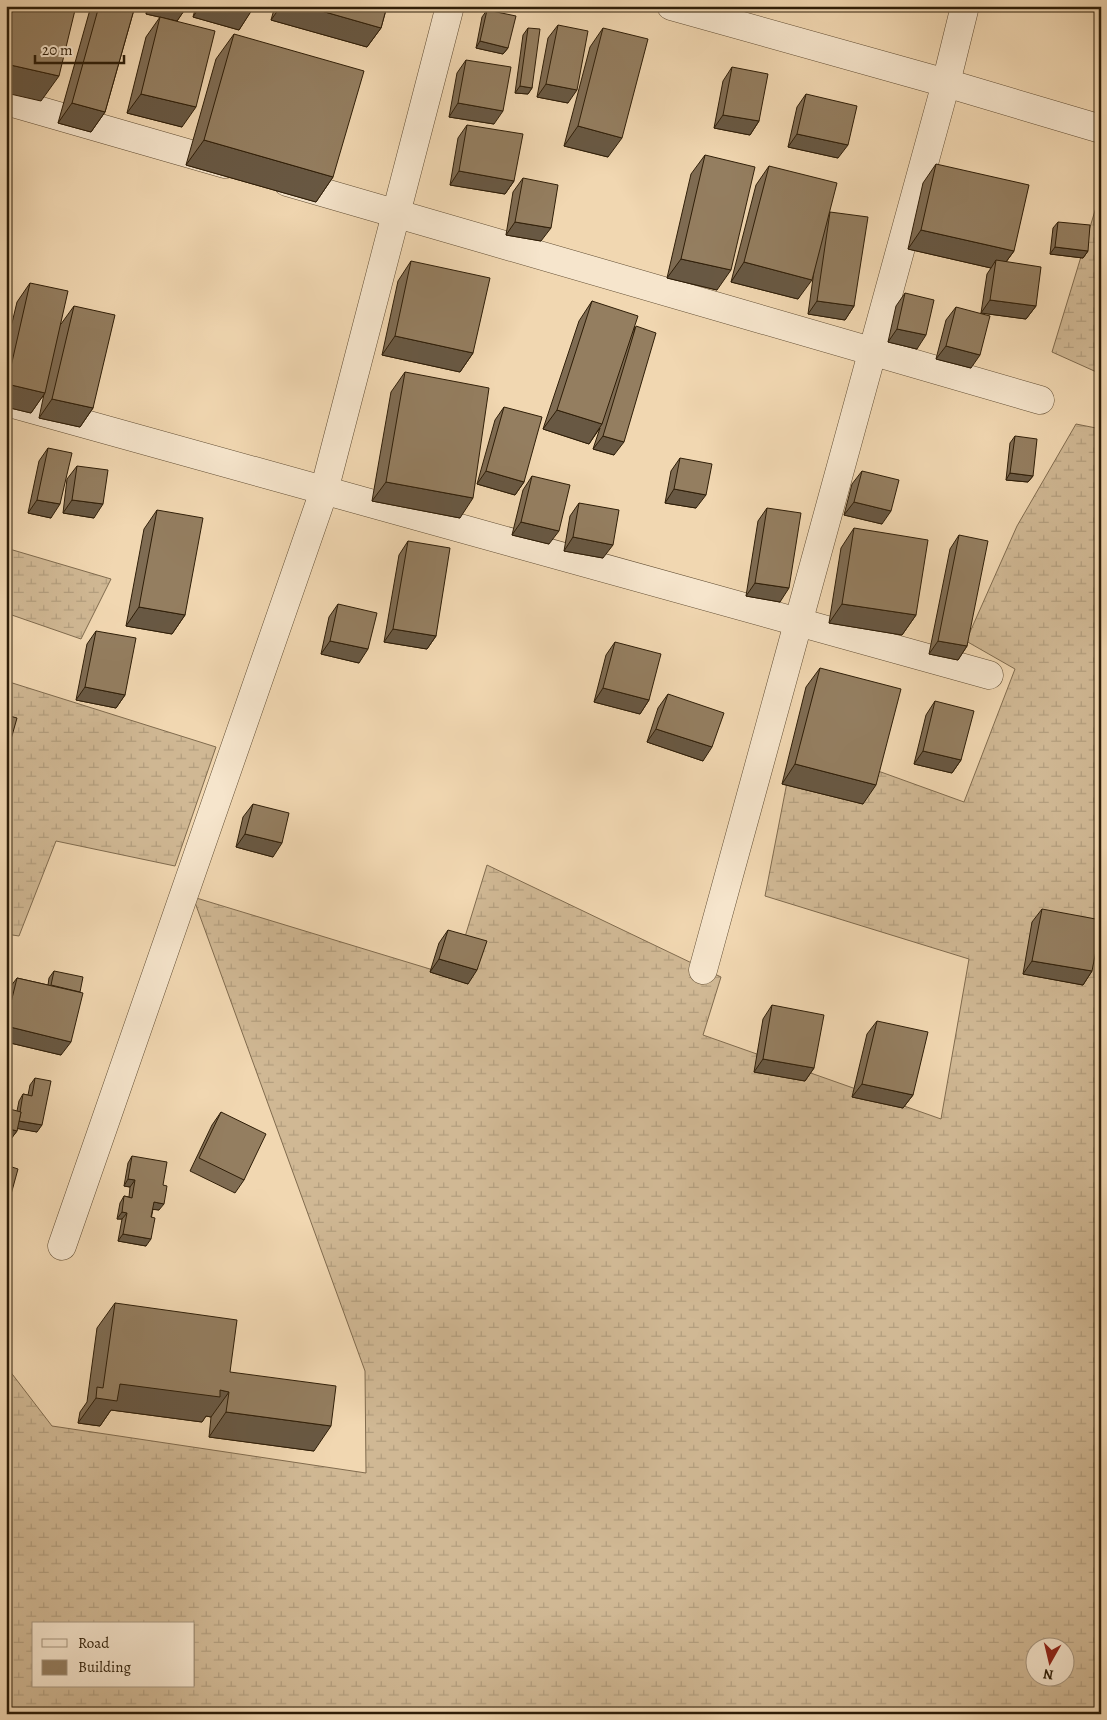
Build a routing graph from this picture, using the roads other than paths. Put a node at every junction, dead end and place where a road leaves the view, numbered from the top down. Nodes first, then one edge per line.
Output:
1 (450, 6) edge
2 (671, 6) edge
3 (965, 6) edge
4 (946, 83) junction
5 (6, 101) edge
6 (1101, 130) edge
7 (397, 214) junction
8 (872, 351) junction
9 (1040, 400) dead end
10 (6, 402) edge
11 (324, 491) junction
12 (798, 622) junction
13 (989, 675) dead end
14 (703, 970) dead end
15 (62, 1246) dead end

1 - 7 street
2 - 4 street
3 - 4 street
4 - 6 street
4 - 8 street
5 - 7 street
7 - 8 street
7 - 11 street
8 - 9 street
8 - 12 street
10 - 11 street
11 - 12 street
11 - 15 street
12 - 13 street
12 - 14 street

